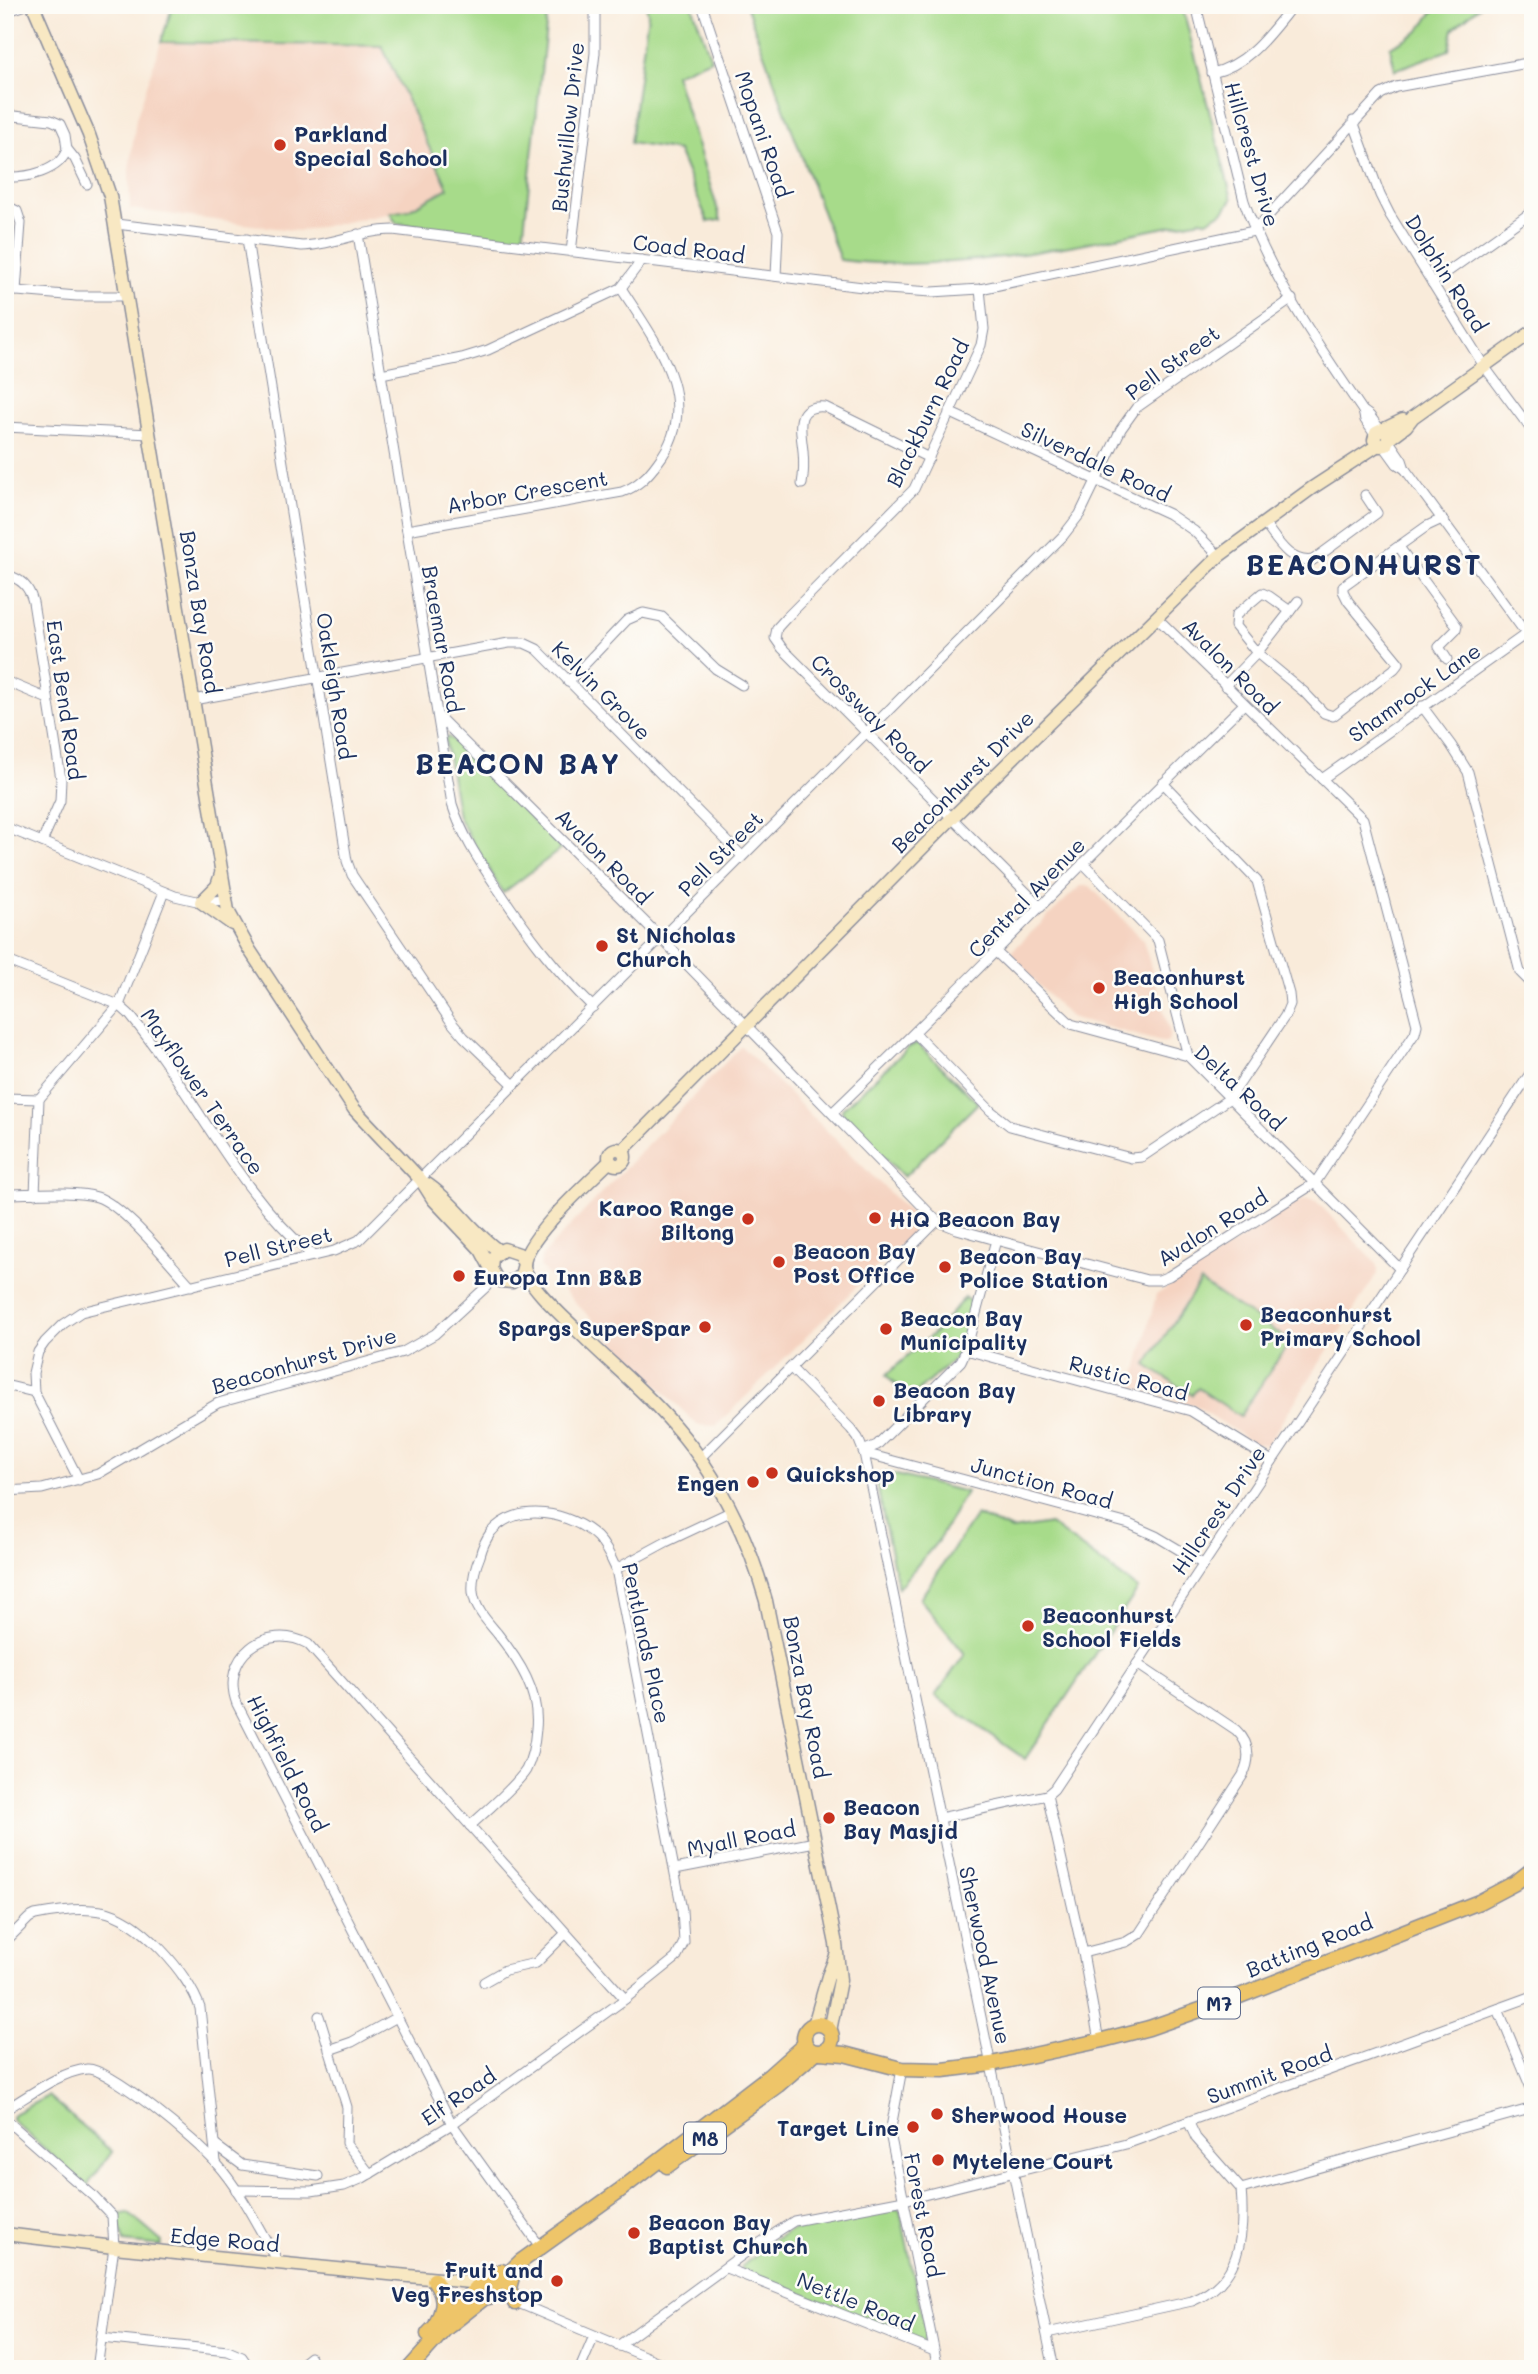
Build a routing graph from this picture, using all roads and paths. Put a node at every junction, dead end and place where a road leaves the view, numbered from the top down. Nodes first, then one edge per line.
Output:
1 (26, 5) edge
2 (33, 5) edge
3 (595, 5) edge
4 (702, 5) edge
5 (1196, 5) edge
6 (1293, 5) edge
7 (5, 12) edge
8 (1533, 62) edge
9 (1212, 73) junction
10 (5, 116) edge
11 (1353, 121) junction
12 (67, 149) junction
13 (5, 177) edge
14 (87, 184) dead end
15 (5, 205) edge
16 (1533, 211) edge
17 (116, 224) junction
18 (1254, 231) junction
19 (358, 234) junction
20 (247, 239) junction
21 (571, 252) junction
22 (642, 260) junction
23 (776, 276) junction
24 (1432, 283) junction
25 (621, 288) junction
26 (980, 289) junction
27 (5, 290) edge
28 (16, 291) junction
29 (128, 296) junction
30 (1292, 299) junction
31 (1533, 331) edge
32 (1484, 366) junction
33 (382, 374) junction
34 (949, 412) junction
35 (5, 427) edge
36 (1533, 432) edge
37 (150, 434) junction
38 (1382, 438) junction
39 (929, 458) junction
40 (1097, 480) junction
41 (802, 484) dead end
42 (1365, 495) dead end
43 (1442, 519) junction
44 (1264, 523) junction
45 (407, 530) junction
46 (1399, 547) junction
47 (1219, 556) junction
48 (5, 574) edge
49 (1297, 601) dead end
50 (1290, 611) junction
51 (1156, 617) junction
52 (777, 628) joint
53 (1529, 631) edge
54 (1533, 643) edge
55 (1257, 653) junction
56 (428, 658) junction
57 (1447, 659) dead end
58 (317, 677) junction
59 (5, 681) edge
60 (568, 682) junction
61 (742, 685) dead end
62 (1225, 686) junction
63 (48, 699) junction
64 (194, 700) junction
65 (1244, 704) junction
66 (1422, 706) junction
67 (439, 717) junction
68 (865, 732) junction
69 (1322, 779) junction
70 (1163, 783) junction
71 (952, 818) junction
72 (5, 827) edge
73 (42, 842) junction
74 (742, 856) junction
75 (1083, 863) junction
76 (222, 874) junction
77 (164, 892) junction
78 (226, 900) junction
79 (201, 902) junction
80 (1041, 907) junction
81 (236, 926) junction
82 (661, 938) junction
83 (996, 952) junction
84 (5, 960) edge
85 (1533, 985) edge
86 (119, 1005) junction
87 (593, 1007) junction
88 (746, 1025) junction
89 (915, 1033) junction
90 (1188, 1056) junction
91 (1533, 1069) edge
92 (514, 1084) junction
93 (5, 1098) edge
94 (1230, 1098) junction
95 (39, 1099) junction
96 (832, 1113) junction
97 (421, 1180) junction
98 (1315, 1183) junction
99 (5, 1194) edge
100 (35, 1194) junction
101 (937, 1221) junction
102 (539, 1233) junction
103 (996, 1240) junction
104 (504, 1250) junction
105 (313, 1256) junction
106 (524, 1264) junction
107 (1400, 1269) junction
108 (492, 1271) junction
109 (509, 1282) junction
110 (191, 1286) junction
111 (485, 1287) junction
112 (966, 1350) junction
113 (791, 1368) junction
114 (5, 1385) edge
115 (34, 1392) junction
116 (864, 1452) junction
117 (700, 1458) junction
118 (1272, 1461) junction
119 (79, 1480) junction
120 (5, 1491) edge
121 (732, 1511) junction
122 (1203, 1564) junction
123 (616, 1569) junction
124 (1137, 1664) junction
125 (1047, 1794) junction
126 (940, 1818) junction
127 (470, 1826) junction
128 (815, 1842) junction
129 (675, 1869) junction
130 (1533, 1869) edge
131 (565, 1934) junction
132 (5, 1942) edge
133 (1083, 1953) junction
134 (836, 1956) junction
135 (673, 1960) joint
136 (484, 1982) dead end
137 (1533, 1996) edge
138 (625, 1999) junction
139 (1498, 2009) junction
140 (319, 2015) dead end
141 (397, 2017) junction
142 (814, 2025) junction
143 (831, 2033) junction
144 (1099, 2041) junction
145 (329, 2050) junction
146 (814, 2050) junction
147 (885, 2064) junction
148 (991, 2064) junction
149 (902, 2069) junction
150 (1533, 2093) edge
151 (1533, 2108) edge
152 (5, 2110) edge
153 (5, 2119) edge
154 (1189, 2123) junction
155 (452, 2124) junction
156 (215, 2145) junction
157 (216, 2162) junction
158 (370, 2174) junction
159 (1014, 2174) junction
160 (318, 2176) dead end
161 (1241, 2189) junction
162 (236, 2190) junction
163 (904, 2200) junction
164 (5, 2234) edge
165 (114, 2247) junction
166 (541, 2248) junction
167 (279, 2263) junction
168 (517, 2265) junction
169 (726, 2268) junction
170 (438, 2281) junction
171 (484, 2289) junction
172 (515, 2303) junction
173 (434, 2326) junction
174 (1047, 2333) junction
175 (594, 2336) junction
176 (101, 2338) junction
177 (618, 2346) junction
178 (934, 2351) junction
179 (310, 2357) dead end
180 (97, 2369) edge
181 (250, 2369) edge
182 (295, 2369) edge
183 (397, 2369) edge
184 (409, 2369) edge
185 (580, 2369) edge
186 (675, 2369) edge
187 (937, 2369) edge
188 (1054, 2369) edge

1 - 7 street
2 - 17 street, Bonza Bay Road
3 - 21 street, Bushwillow Drive
4 - 23 street, Mopani Road
5 - 9 street, Hillcrest Drive
6 - 9 street
8 - 11 street
9 - 18 street, Hillcrest Drive
10 - 12 street
11 - 18 street
11 - 24 street, Dolphin Road
12 - 13 street
12 - 14 street
15 - 28 street
16 - 24 street
17 - 20 street, Coad Road
17 - 29 street, Bonza Bay Road
18 - 26 street, Coad Road
18 - 30 street, Hillcrest Drive
19 - 20 street, Coad Road
19 - 21 street, Coad Road
19 - 33 street, Braemar Road
20 - 58 street, Oakleigh Road
21 - 22 street, Coad Road
22 - 23 street, Coad Road
22 - 25 street
23 - 26 street, Coad Road
24 - 32 street, Dolphin Road
25 - 33 street
25 - 45 street, Arbor Crescent
26 - 34 street, Blackburn Road
27 - 28 street
28 - 29 street
29 - 37 street, Bonza Bay Road
30 - 38 street, Hillcrest Drive
30 - 40 street, Pell Street
31 - 32 street
32 - 36 street, Dolphin Road
32 - 38 street, Beaconhurst Drive
33 - 45 street, Braemar Road
34 - 39 street, Blackburn Road
34 - 40 street, Silverdale Road
35 - 37 street
37 - 64 street, Bonza Bay Road
38 - 43 street, Hillcrest Drive
38 - 44 street, Beaconhurst Drive
39 - 41 street
39 - 52 street, Blackburn Road
40 - 47 street, Silverdale Road
40 - 68 street, Pell Street
42 - 44 street
43 - 46 street
43 - 53 street
44 - 47 street, Beaconhurst Drive
45 - 56 street, Braemar Road
46 - 55 street
46 - 57 street
47 - 51 street, Beaconhurst Drive
48 - 63 street, East Bend Road
49 - 50 street
50 - 55 street
50 - 55 street
51 - 62 street, Avalon Road
51 - 71 street, Beaconhurst Drive
52 - 68 street, Crossway Road
53 - 54 street
53 - 66 street, Shamrock Lane
55 - 62 street
56 - 58 street, Kelvin Grove
56 - 60 street, Kelvin Grove
56 - 67 street, Braemar Road
58 - 64 street, Kelvin Grove
58 - 92 street, Oakleigh Road
59 - 63 street
60 - 61 street
60 - 74 street, Kelvin Grove
62 - 65 street, Avalon Road
63 - 73 street, East Bend Road
64 - 76 street, Bonza Bay Road
65 - 69 street, Avalon Road
65 - 70 street, Central Avenue
66 - 69 street, Shamrock Lane
66 - 85 street
67 - 82 street, Avalon Road
67 - 87 street, Braemar Road
68 - 71 street, Crossway Road
68 - 74 street, Pell Street
69 - 98 street, Avalon Road
70 - 75 street, Central Avenue
70 - 94 street
71 - 80 street, Crossway Road
71 - 88 street, Beaconhurst Drive
72 - 73 street
73 - 77 street
74 - 82 street, Pell Street
75 - 80 street, Central Avenue
75 - 90 street
76 - 78 street, Bonza Bay Road
76 - 79 street
77 - 79 street
77 - 86 street
78 - 79 street
78 - 81 street, Bonza Bay Road
79 - 81 street
80 - 83 street, Central Avenue
81 - 97 street, Bonza Bay Road
82 - 87 street, Pell Street
82 - 88 street, Avalon Road
83 - 89 street, Central Avenue
83 - 90 street, Delta Road
84 - 86 street, Mayflower Terrace
86 - 95 street
86 - 105 street, Mayflower Terrace
87 - 92 street, Pell Street
88 - 96 street, Avalon Road
88 - 102 street, Beaconhurst Drive
89 - 94 street
89 - 96 street, Central Avenue
90 - 94 street, Delta Road
91 - 107 street, Hillcrest Drive
92 - 97 street, Pell Street
93 - 95 street
94 - 98 street, Delta Road
95 - 100 street
96 - 101 street, Avalon Road
97 - 104 street, Bonza Bay Road
97 - 105 street, Pell Street
97 - 108 street, Bonza Bay Road
98 - 103 street, Avalon Road
98 - 107 street, Delta Road
99 - 100 street
100 - 110 street
101 - 103 street, Avalon Road
101 - 113 street
102 - 104 street
102 - 106 street
103 - 112 street
104 - 106 street
104 - 108 street
105 - 110 street, Pell Street
106 - 109 street
106 - 117 street, Bonza Bay Road
107 - 118 street, Hillcrest Drive
108 - 109 street
108 - 111 street, Beaconhurst Drive
109 - 111 street, Beaconhurst Drive
109 - 117 street, Bonza Bay Road
110 - 115 street, Pell Street
111 - 119 street, Beaconhurst Drive
112 - 116 street
112 - 118 street, Rustic Road
113 - 116 street, Sherwood Avenue
113 - 117 street
114 - 115 street
115 - 119 street
116 - 122 street, Junction Road
116 - 126 street, Sherwood Avenue
117 - 121 street, Bonza Bay Road
118 - 122 street, Hillcrest Drive
119 - 120 street, Beaconhurst Drive
121 - 123 street
121 - 128 street, Bonza Bay Road
122 - 124 street, Hillcrest Drive
123 - 127 street, Pentlands Place
123 - 129 street, Pentlands Place
124 - 125 street, Hillcrest Drive
124 - 133 street
125 - 126 street
125 - 133 street
126 - 148 street, Sherwood Avenue
127 - 131 street, Highfield Road
127 - 141 street, Highfield Road
128 - 129 street, Myall Road
128 - 134 street, Bonza Bay Road
129 - 135 street, Pentlands Place
130 - 144 main road, Batting Road / M7
131 - 136 street
131 - 138 street, Highfield Road
132 - 156 street
133 - 144 street
134 - 142 street, Bonza Bay Road
134 - 143 street, Bonza Bay Road
135 - 138 street, Elf Road
137 - 139 street, Summit Road
138 - 155 street, Elf Road
139 - 150 street
139 - 154 street, Summit Road
140 - 145 street
141 - 145 street
141 - 155 street, Highfield Road
142 - 143 main road
142 - 146 main road
143 - 146 main road
143 - 147 main road, Batting Road
144 - 148 main road, Batting Road / M7
145 - 158 street
146 - 147 main road, Batting Road
146 - 166 main road, M8
147 - 149 main road, Batting Road / M7
148 - 149 main road, Batting Road / M7
148 - 159 street, Sherwood Avenue
149 - 163 street, Forest Road
151 - 161 street
152 - 157 street
153 - 165 street
154 - 159 street, Summit Road
154 - 161 street
155 - 158 street, Elf Road
155 - 166 street, Highfield Road
156 - 157 street
156 - 160 street
157 - 162 street
158 - 162 street, Elf Road
159 - 163 street, Summit Road
159 - 174 street, Sherwood Avenue
161 - 174 street
162 - 167 street
163 - 169 street, Summit Road
163 - 178 street, Forest Road
164 - 165 street, Edge Road
165 - 167 street, Edge Road
165 - 176 street
166 - 168 main road, M8
167 - 170 street, Edge Road
168 - 171 main road, M8
168 - 172 main road
169 - 177 street, Summit Road
169 - 178 street, Nettle Road
170 - 171 street, Edge Road
170 - 173 main road
171 - 172 street, Edge Road
171 - 173 main road, M8
171 - 184 main road, M8
172 - 175 street, Edge Road
173 - 183 main road, M8
174 - 188 street, Sherwood Avenue
175 - 177 street, Edge Road
175 - 185 street
176 - 180 street
176 - 181 street
177 - 186 street, Edge Road
178 - 187 street, Forest Road
179 - 182 street

